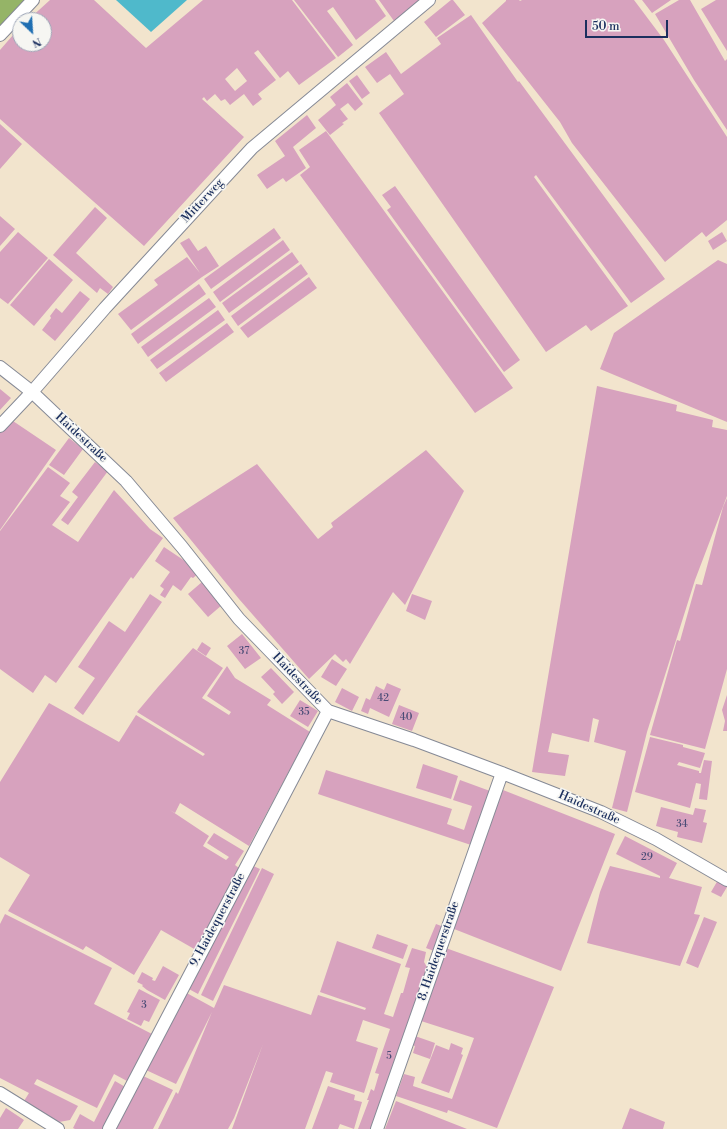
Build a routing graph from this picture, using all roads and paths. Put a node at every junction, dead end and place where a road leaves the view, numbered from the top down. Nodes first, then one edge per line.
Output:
1 (33, 0) edge
2 (429, 0) edge
3 (0, 35) edge
4 (0, 367) edge
5 (32, 392) junction
6 (0, 426) edge
7 (328, 711) junction
8 (502, 773) junction
9 (727, 880) edge
10 (0, 1093) edge
11 (58, 1129) edge
12 (109, 1129) edge
13 (377, 1129) edge

1 - 3 street
2 - 5 street, Mitterweg
4 - 5 street, Haidestraße
5 - 6 street, Mitterweg
5 - 7 street, Haidestraße
7 - 8 street, Haidestraße
7 - 12 street, 9. Haidequerstraße
8 - 9 street, Haidestraße
8 - 13 street, 8. Haidequerstraße
10 - 11 street

